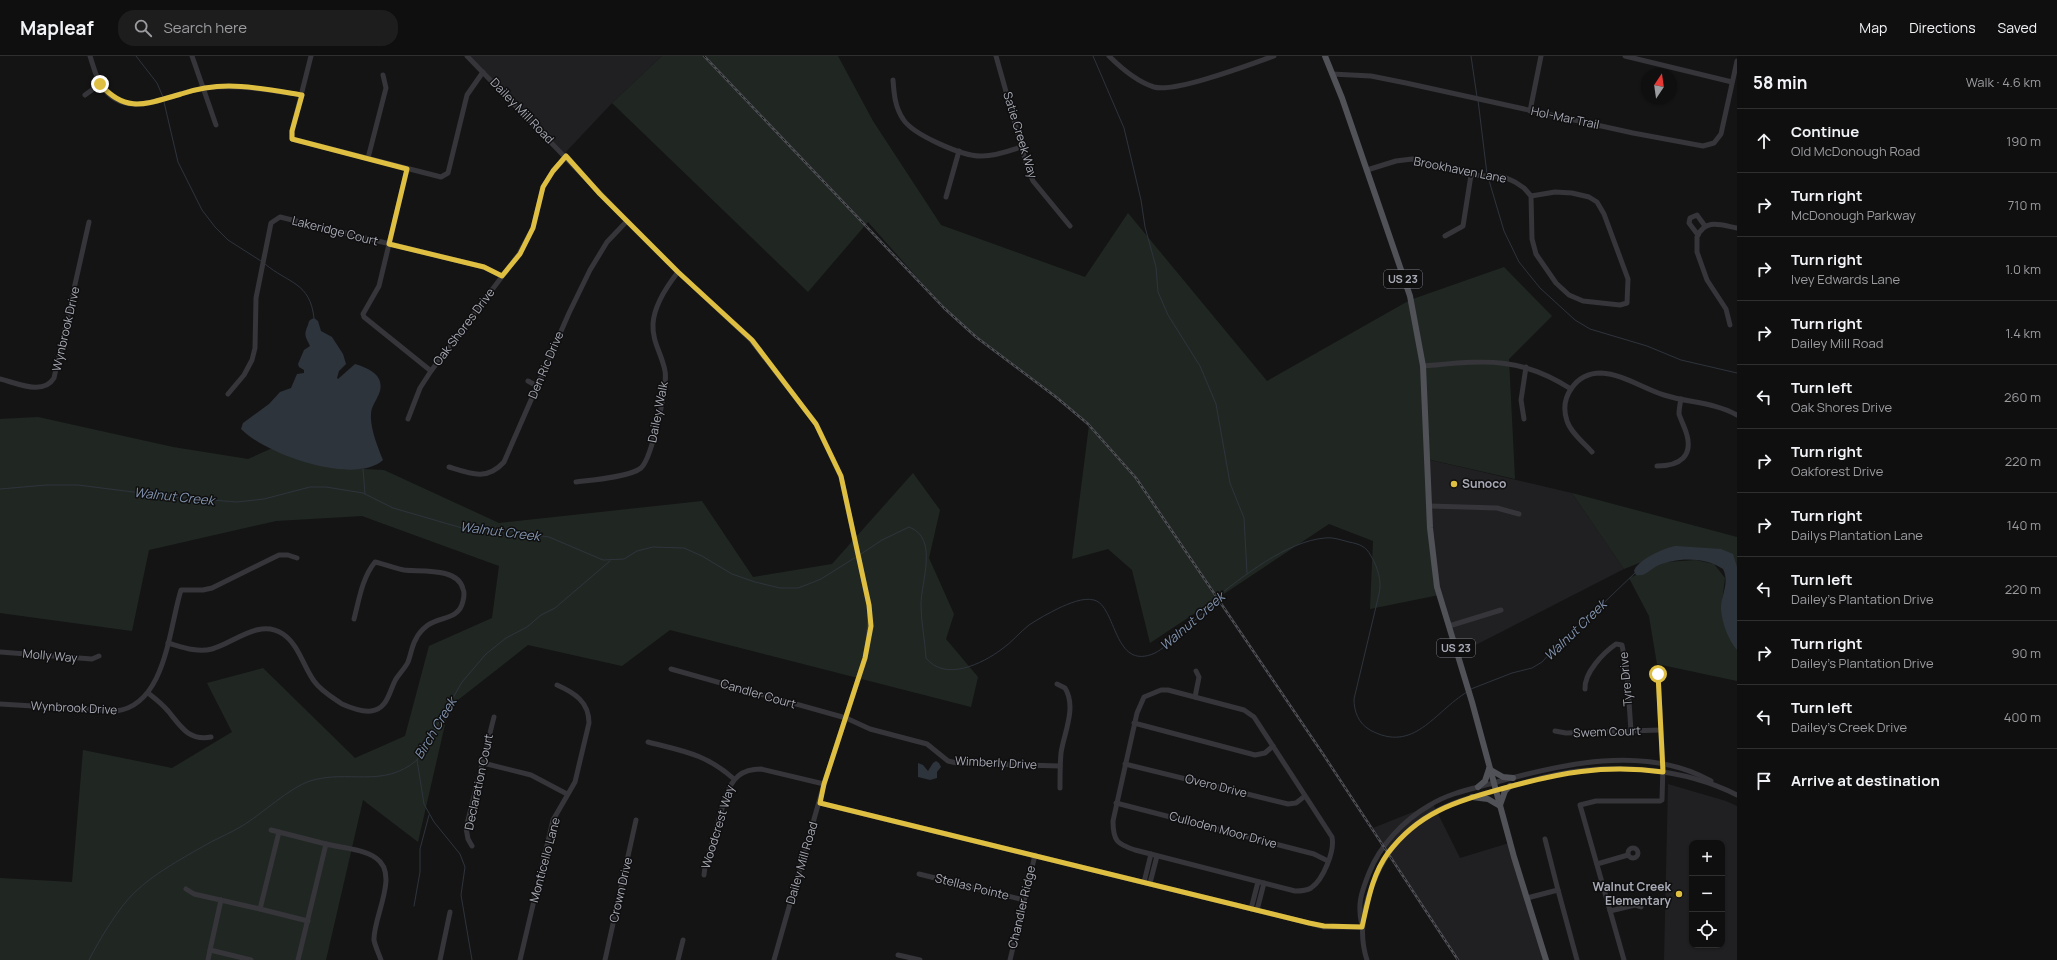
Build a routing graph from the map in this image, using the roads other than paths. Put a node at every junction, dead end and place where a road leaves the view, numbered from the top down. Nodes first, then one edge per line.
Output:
1 (90, 56) edge
2 (192, 56) edge
3 (311, 56) edge
4 (467, 56) edge
5 (996, 56) edge
6 (1109, 56) edge
7 (1274, 56) edge
8 (1325, 56) edge
9 (1541, 56) edge
10 (1625, 56) edge
11 (1737, 61) edge
12 (484, 72) junction
13 (1332, 74) junction
14 (383, 75) dead end
15 (893, 80) dead end
16 (1732, 82) junction
17 (100, 84) junction
18 (204, 88) junction
19 (85, 95) dead end
20 (302, 95) junction
21 (1530, 111) junction
22 (216, 125) dead end
23 (1022, 147) junction
24 (959, 151) junction
25 (566, 156) junction
26 (368, 158) junction
27 (407, 169) junction
28 (1367, 170) junction
29 (1471, 175) junction
30 (1532, 196) junction
31 (946, 197) dead end
32 (627, 221) junction
33 (89, 222) dead end
34 (1070, 226) dead end
35 (1706, 226) junction
36 (1737, 228) edge
37 (1698, 234) junction
38 (1445, 236) dead end
39 (389, 244) junction
40 (678, 272) junction
41 (502, 276) junction
42 (1730, 325) dead end
43 (1423, 366) junction
44 (1526, 367) junction
45 (431, 371) junction
46 (0, 379) edge
47 (528, 381) dead end
48 (537, 386) junction
49 (1571, 389) junction
50 (228, 394) dead end
51 (1681, 399) junction
52 (1737, 415) edge
53 (408, 419) dead end
54 (1524, 419) dead end
55 (1592, 452) dead end
56 (1658, 466) dead end
57 (449, 467) dead end
58 (576, 482) dead end
59 (1430, 506) junction
60 (1519, 514) dead end
61 (297, 558) dead end
62 (1501, 610) dead end
63 (354, 619) dead end
64 (1449, 626) junction
65 (168, 643) junction
66 (0, 652) edge
67 (99, 656) dead end
68 (671, 669) dead end
69 (1196, 671) dead end
70 (1658, 674) dead end
71 (1057, 684) dead end
72 (557, 685) dead end
73 (1585, 690) dead end
74 (148, 693) junction
75 (1195, 697) junction
76 (0, 704) edge
77 (494, 717) dead end
78 (846, 718) junction
79 (1134, 723) junction
80 (1660, 730) junction
81 (1555, 731) dead end
82 (1631, 731) junction
83 (211, 737) dead end
84 (648, 742) dead end
85 (1273, 746) junction
86 (483, 763) junction
87 (1125, 764) junction
88 (1663, 765) junction
89 (1060, 766) junction
90 (1489, 769) junction
91 (1663, 772) junction
92 (1513, 778) junction
93 (734, 779) junction
94 (1493, 783) junction
95 (824, 784) junction
96 (1717, 785) junction
97 (1510, 786) junction
98 (1478, 787) junction
99 (1060, 788) dead end
100 (1495, 790) junction
101 (567, 794) junction
102 (1737, 795) edge
103 (1306, 796) junction
104 (1472, 797) junction
105 (820, 803) junction
106 (1116, 803) junction
107 (1500, 806) junction
108 (636, 820) dead end
109 (271, 830) dead end
110 (279, 832) junction
111 (1545, 839) dead end
112 (326, 844) junction
113 (472, 846) dead end
114 (1151, 854) junction
115 (1035, 855) junction
116 (1628, 855) dead end
117 (1157, 856) junction
118 (1328, 861) junction
119 (1597, 864) junction
120 (919, 874) dead end
121 (704, 875) dead end
122 (1144, 882) junction
123 (1261, 882) junction
124 (1150, 883) junction
125 (186, 889) dead end
126 (1558, 890) junction
127 (1527, 898) junction
128 (221, 900) junction
129 (1024, 900) junction
130 (1641, 907) dead end
131 (260, 909) junction
132 (1251, 909) junction
133 (1257, 910) junction
134 (1610, 911) junction
135 (450, 912) dead end
136 (308, 921) junction
137 (1362, 927) junction
138 (683, 940) dead end
139 (210, 950) junction
140 (898, 955) dead end
141 (208, 960) edge
142 (251, 960) edge
143 (298, 960) edge
144 (381, 960) edge
145 (440, 960) edge
146 (520, 960) edge
147 (605, 960) edge
148 (678, 960) edge
149 (774, 960) edge
150 (920, 960) edge
151 (1010, 960) edge
152 (1366, 960) edge
153 (1546, 960) edge
154 (1577, 960) edge
155 (1624, 960) edge

1 - 17 street
2 - 18 street
3 - 20 street
4 - 12 street, Dailey Mill Road
5 - 23 street, Satie Creek Way
6 - 7 street
8 - 13 main road, US 23
9 - 21 street
10 - 16 street
11 - 16 street, Hol-Mar Trail
12 - 25 street, Dailey Mill Road
12 - 27 street
13 - 21 street, Hol-Mar Trail
13 - 28 main road, US 23
14 - 26 street
15 - 24 street
16 - 21 street, Hol-Mar Trail
17 - 18 street
17 - 19 street
18 - 20 street
18 - 22 street
20 - 26 street
23 - 24 street
23 - 34 street, Satie Creek Way
24 - 31 street
25 - 32 street, Dailey Mill Road
25 - 41 street, Oak Shores Drive
26 - 27 street
27 - 39 street
28 - 29 street, Brookhaven Lane
28 - 43 main road, US 23
29 - 30 street, Brookhaven Lane
29 - 38 street
30 - 30 street
32 - 40 street, Dailey Mill Road
32 - 48 street, Den Ric Drive
33 - 46 street, Wynbrook Drive
35 - 36 street
35 - 37 street
35 - 37 street
37 - 42 street
39 - 41 street
39 - 45 street
39 - 50 street, Lakeridge Court
40 - 58 street, Dailey Walk
40 - 78 street, Dailey Mill Road
41 - 45 street, Oak Shores Drive
43 - 44 street
43 - 59 main road, US 23
44 - 49 street
44 - 54 street
45 - 53 street, Oak Shores Drive
47 - 48 street
48 - 57 street, Den Ric Drive
49 - 51 street
49 - 55 street
51 - 52 street
51 - 56 street
59 - 60 street
59 - 64 main road, US 23
61 - 65 street, Wynbrook Drive
62 - 64 street
63 - 65 street
64 - 90 main road, US 23
65 - 74 street, Wynbrook Drive
66 - 67 street, Molly Way
68 - 78 street, Candler Court
69 - 75 street
70 - 80 street
71 - 89 street
72 - 101 street, Monticello Lane
73 - 82 street, Tyre Drive
74 - 76 street, Wynbrook Drive
74 - 83 street
75 - 79 street
75 - 85 street
77 - 86 street, Declaration Court
78 - 89 street, Wimberly Drive
78 - 95 street, Dailey Mill Road
79 - 85 street
79 - 87 street
80 - 82 street, Swem Court
80 - 88 street
81 - 82 street, Swem Court
84 - 93 street
85 - 103 street
86 - 101 street
86 - 113 street, Declaration Court
87 - 103 street, Overo Drive
87 - 106 street
88 - 91 street
88 - 92 street
88 - 96 street
89 - 99 street
90 - 92 main road
90 - 94 main road, US 23
90 - 98 main road
91 - 96 street
91 - 97 street
91 - 119 street
92 - 94 street
93 - 95 street, Woodcrest Way
93 - 121 street, Woodcrest Way
94 - 98 street
94 - 100 main road, US 23
95 - 105 street, Dailey Mill Road
96 - 102 street
97 - 100 street
97 - 107 main road
98 - 137 street
100 - 104 street
100 - 107 main road, US 23
101 - 146 street, Monticello Lane
103 - 118 street
104 - 107 main road
104 - 137 street
105 - 115 street
105 - 149 street, Dailey Mill Road
106 - 114 street
106 - 118 street, Culloden Moor Drive
107 - 127 main road, US 23
108 - 147 street, Crown Drive
109 - 110 street
110 - 112 street
110 - 131 street
111 - 126 street
112 - 136 street
112 - 144 street
114 - 117 street
114 - 122 street
115 - 122 street
115 - 129 street, Chandler Ridge
116 - 119 street
117 - 123 street
117 - 124 street
118 - 123 street
119 - 134 street
120 - 129 street, Stellas Pointe
122 - 124 street
123 - 132 street
123 - 133 street
124 - 132 street
125 - 128 street
126 - 127 street
126 - 154 street
127 - 153 main road, US 23
128 - 131 street
128 - 139 street
129 - 151 street, Chandler Ridge
130 - 134 street
131 - 136 street
132 - 133 street
133 - 137 street
134 - 155 street
135 - 145 street
136 - 143 street
137 - 152 street
138 - 148 street
139 - 141 street
139 - 142 street
140 - 150 street

